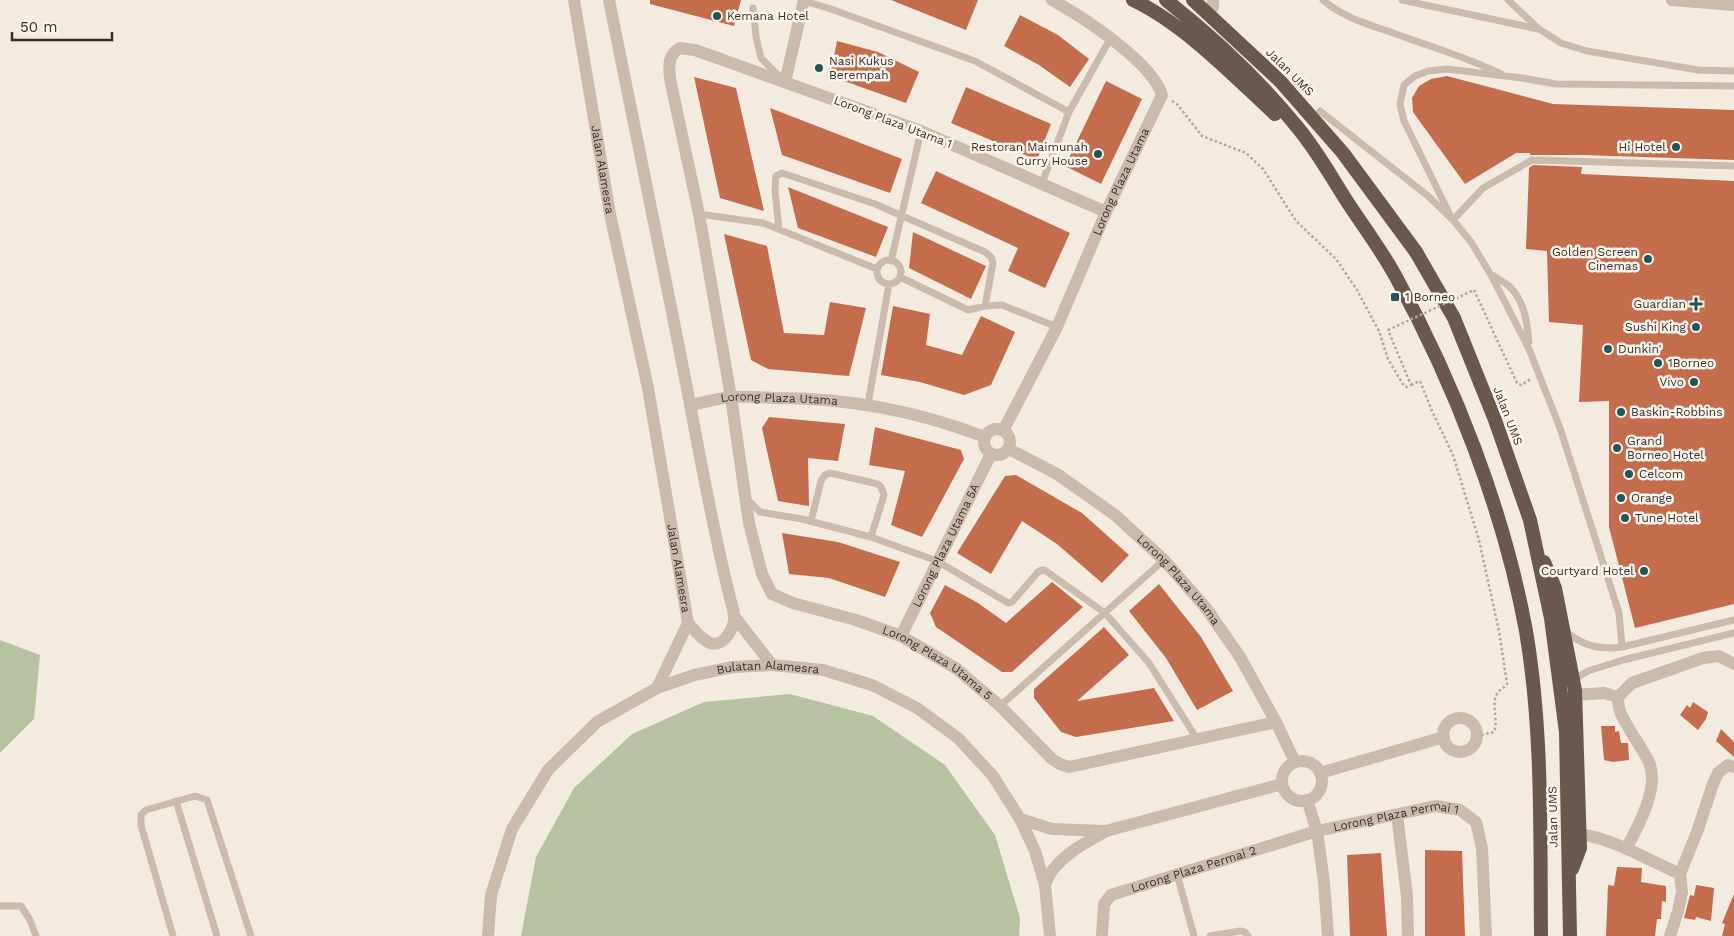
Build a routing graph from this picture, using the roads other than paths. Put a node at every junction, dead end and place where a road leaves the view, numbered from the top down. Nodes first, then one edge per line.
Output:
1 (574, 0) edge
2 (609, 0) edge
3 (1052, 0) edge
4 (1133, 0) edge
5 (1166, 0) edge
6 (1194, 0) edge
7 (1323, 0) edge
8 (1402, 0) edge
9 (1508, 0) edge
10 (1672, 0) edge
11 (1701, 0) edge
12 (804, 1) edge
13 (1211, 2) edge
14 (1728, 5) edge
15 (753, 8) dead end
16 (1539, 29) junction
17 (1110, 39) junction
18 (676, 51) joint
19 (1734, 71) edge
20 (1506, 76) junction
21 (785, 82) junction
22 (1734, 86) edge
23 (1320, 111) junction
24 (1069, 112) junction
25 (921, 131) junction
26 (1304, 135) junction
27 (1343, 153) junction
28 (1734, 166) edge
29 (1042, 184) junction
30 (1106, 212) junction
31 (699, 214) junction
32 (902, 215) junction
33 (1453, 220) junction
34 (779, 229) junction
35 (891, 260) junction
36 (878, 269) junction
37 (1492, 275) junction
38 (900, 278) junction
39 (889, 284) junction
40 (985, 306) junction
41 (1057, 327) junction
42 (1529, 349) junction
43 (731, 397) junction
44 (868, 404) junction
45 (690, 405) junction
46 (1002, 430) junction
47 (985, 437) junction
48 (1009, 449) junction
49 (991, 454) junction
50 (745, 495) junction
51 (811, 521) junction
52 (871, 537) junction
53 (1534, 541) junction
54 (1164, 560) junction
55 (937, 561) junction
56 (1105, 613) junction
57 (734, 616) junction
58 (1734, 620) edge
59 (688, 623) junction
60 (1564, 629) junction
61 (1734, 634) edge
62 (901, 636) junction
63 (1622, 647) junction
64 (1734, 664) edge
65 (772, 665) junction
66 (1573, 680) junction
67 (656, 688) junction
68 (1575, 695) junction
69 (1618, 697) junction
70 (1000, 706) junction
71 (1276, 722) junction
72 (1444, 737) junction
73 (1197, 739) junction
74 (1295, 762) junction
75 (1734, 767) edge
76 (1320, 774) junction
77 (1282, 784) junction
78 (176, 800) junction
79 (1307, 800) junction
80 (1396, 815) junction
81 (1020, 819) junction
82 (1106, 831) junction
83 (1316, 831) junction
84 (1580, 834) junction
85 (1626, 849) junction
86 (1177, 874) junction
87 (1680, 874) junction
88 (1570, 876) junction
89 (1045, 885) junction
90 (0, 906) edge
91 (36, 936) edge
92 (173, 936) edge
93 (218, 936) edge
94 (251, 936) edge
95 (488, 936) edge
96 (1050, 936) edge
97 (1102, 936) edge
98 (1194, 936) edge
99 (1210, 936) edge
100 (1248, 936) edge
101 (1328, 936) edge
102 (1408, 936) edge
103 (1486, 936) edge
104 (1541, 936) edge
105 (1570, 936) edge
106 (1670, 936) edge

1 - 59 street, Jalan Alamesra
2 - 45 street
3 - 17 street
4 - 26 highway
5 - 26 highway, Jalan UMS
6 - 27 highway, Jalan UMS
7 - 20 lane
8 - 16 lane
9 - 16 lane
10 - 14 street
11 - 14 street
12 - 21 street
12 - 24 lane
13 - 23 highway
15 - 21 lane
16 - 19 lane
17 - 24 lane
17 - 30 street, Lorong Plaza Utama
18 - 21 street, Lorong Plaza Utama 1
18 - 31 street, Lorong Plaza Utama 5
20 - 22 lane
20 - 33 lane
21 - 25 street, Lorong Plaza Utama 1
23 - 27 highway
23 - 33 lane
24 - 29 lane
25 - 29 street, Lorong Plaza Utama 1
25 - 32 lane
26 - 104 highway, Jalan UMS
27 - 53 highway, Jalan UMS
28 - 33 lane
29 - 30 street, Lorong Plaza Utama 1
30 - 41 street, Lorong Plaza Utama
31 - 34 lane
31 - 43 street, Lorong Plaza Utama 5
32 - 34 lane
32 - 35 lane
32 - 40 lane
33 - 37 lane
34 - 36 lane
35 - 36 lane
35 - 38 lane
36 - 39 lane
37 - 42 lane
37 - 42 lane
38 - 39 lane
38 - 40 lane
39 - 44 lane
40 - 41 lane
41 - 46 street, Lorong Plaza Utama
42 - 63 lane
43 - 44 street, Lorong Plaza Utama
43 - 45 street, Lorong Plaza Utama
43 - 50 street, Lorong Plaza Utama 5
44 - 47 street, Lorong Plaza Utama
45 - 57 street
46 - 47 street
46 - 48 street
47 - 49 street
48 - 49 street
48 - 54 street, Lorong Plaza Utama
49 - 55 street, Lorong Plaza Utama 5A
50 - 51 lane
50 - 62 street, Lorong Plaza Utama 5
51 - 52 lane
51 - 52 lane
52 - 55 lane
53 - 60 highway
53 - 88 highway, Jalan UMS
54 - 56 lane
54 - 71 street, Lorong Plaza Utama
55 - 56 lane
55 - 62 street, Lorong Plaza Utama 5A
56 - 70 lane
56 - 73 lane
57 - 59 street, Jalan Alamesra
57 - 65 street
58 - 63 lane
59 - 67 street
60 - 63 lane
60 - 66 highway
61 - 66 lane
62 - 70 street, Lorong Plaza Utama 5
64 - 69 street
65 - 67 street, Bulatan Alamesra
65 - 81 street, Bulatan Alamesra
66 - 68 highway
67 - 95 street, Bulatan Alamesra
68 - 69 street
68 - 84 highway
69 - 85 street
70 - 73 street, Lorong Plaza Utama 5
71 - 73 street, Lorong Plaza Utama 5
71 - 74 street, Lorong Plaza Utama
72 - 72 street
72 - 76 street
74 - 76 street
74 - 77 street
75 - 87 street
76 - 79 street
77 - 79 street
77 - 82 street
78 - 92 lane
78 - 93 lane
78 - 94 lane
79 - 83 street
80 - 83 street, Lorong Plaza Permai 1
80 - 102 street
80 - 103 street, Lorong Plaza Permai 1
81 - 82 street
81 - 89 street, Bulatan Alamesra
82 - 89 street
83 - 86 street, Lorong Plaza Permai 2
83 - 101 street
84 - 85 street
84 - 88 highway
85 - 87 street
86 - 97 street, Lorong Plaza Permai 2
86 - 98 lane
87 - 106 street
88 - 105 highway, Jalan UMS
89 - 96 street, Bulatan Alamesra
90 - 91 lane
99 - 100 lane

